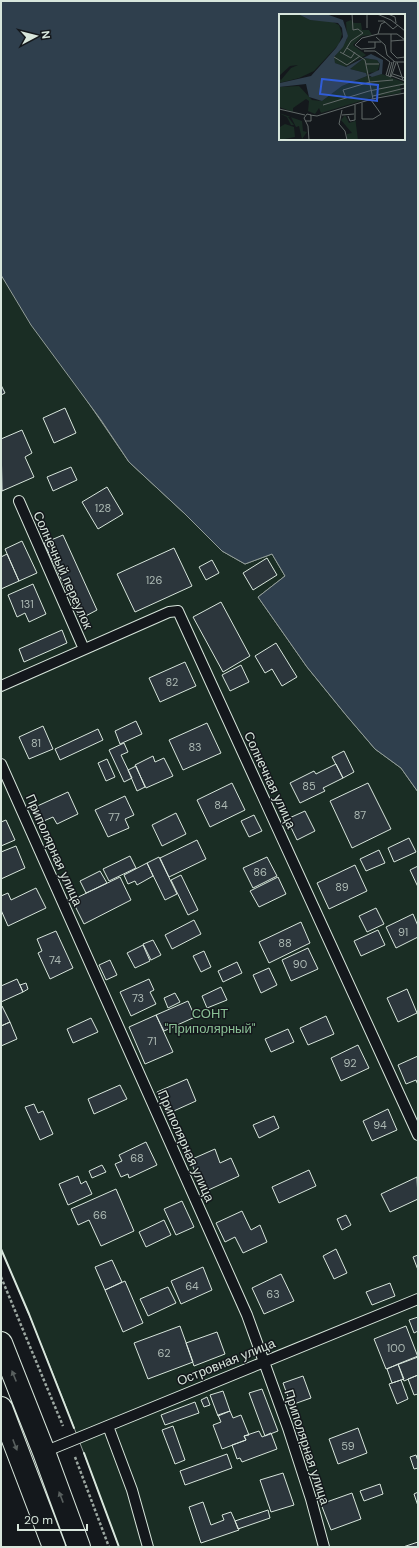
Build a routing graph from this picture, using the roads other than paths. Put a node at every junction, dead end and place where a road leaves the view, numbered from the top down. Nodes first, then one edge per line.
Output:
1 (19, 501) dead end
2 (84, 649) junction
3 (1, 686) edge
4 (1, 764) edge
5 (418, 1135) edge
6 (418, 1299) edge
7 (1, 1343) edge
8 (264, 1361) junction
9 (1, 1408) edge
10 (108, 1426) junction
11 (44, 1452) junction
12 (54, 1547) edge
13 (79, 1547) edge
14 (148, 1547) edge
15 (324, 1547) edge

1 - 2 lane, Солнечный переулок
2 - 3 lane, Солнечная улица
2 - 5 lane, Солнечная улица
4 - 8 lane, Приполярная улица
6 - 8 lane, Островная улица
11 -> 7 main road
8 - 10 lane, Островная улица
8 - 15 lane, Приполярная улица
9 -> 12 main road
10 - 11 lane, Островная улица
10 - 14 lane
13 -> 11 main road

